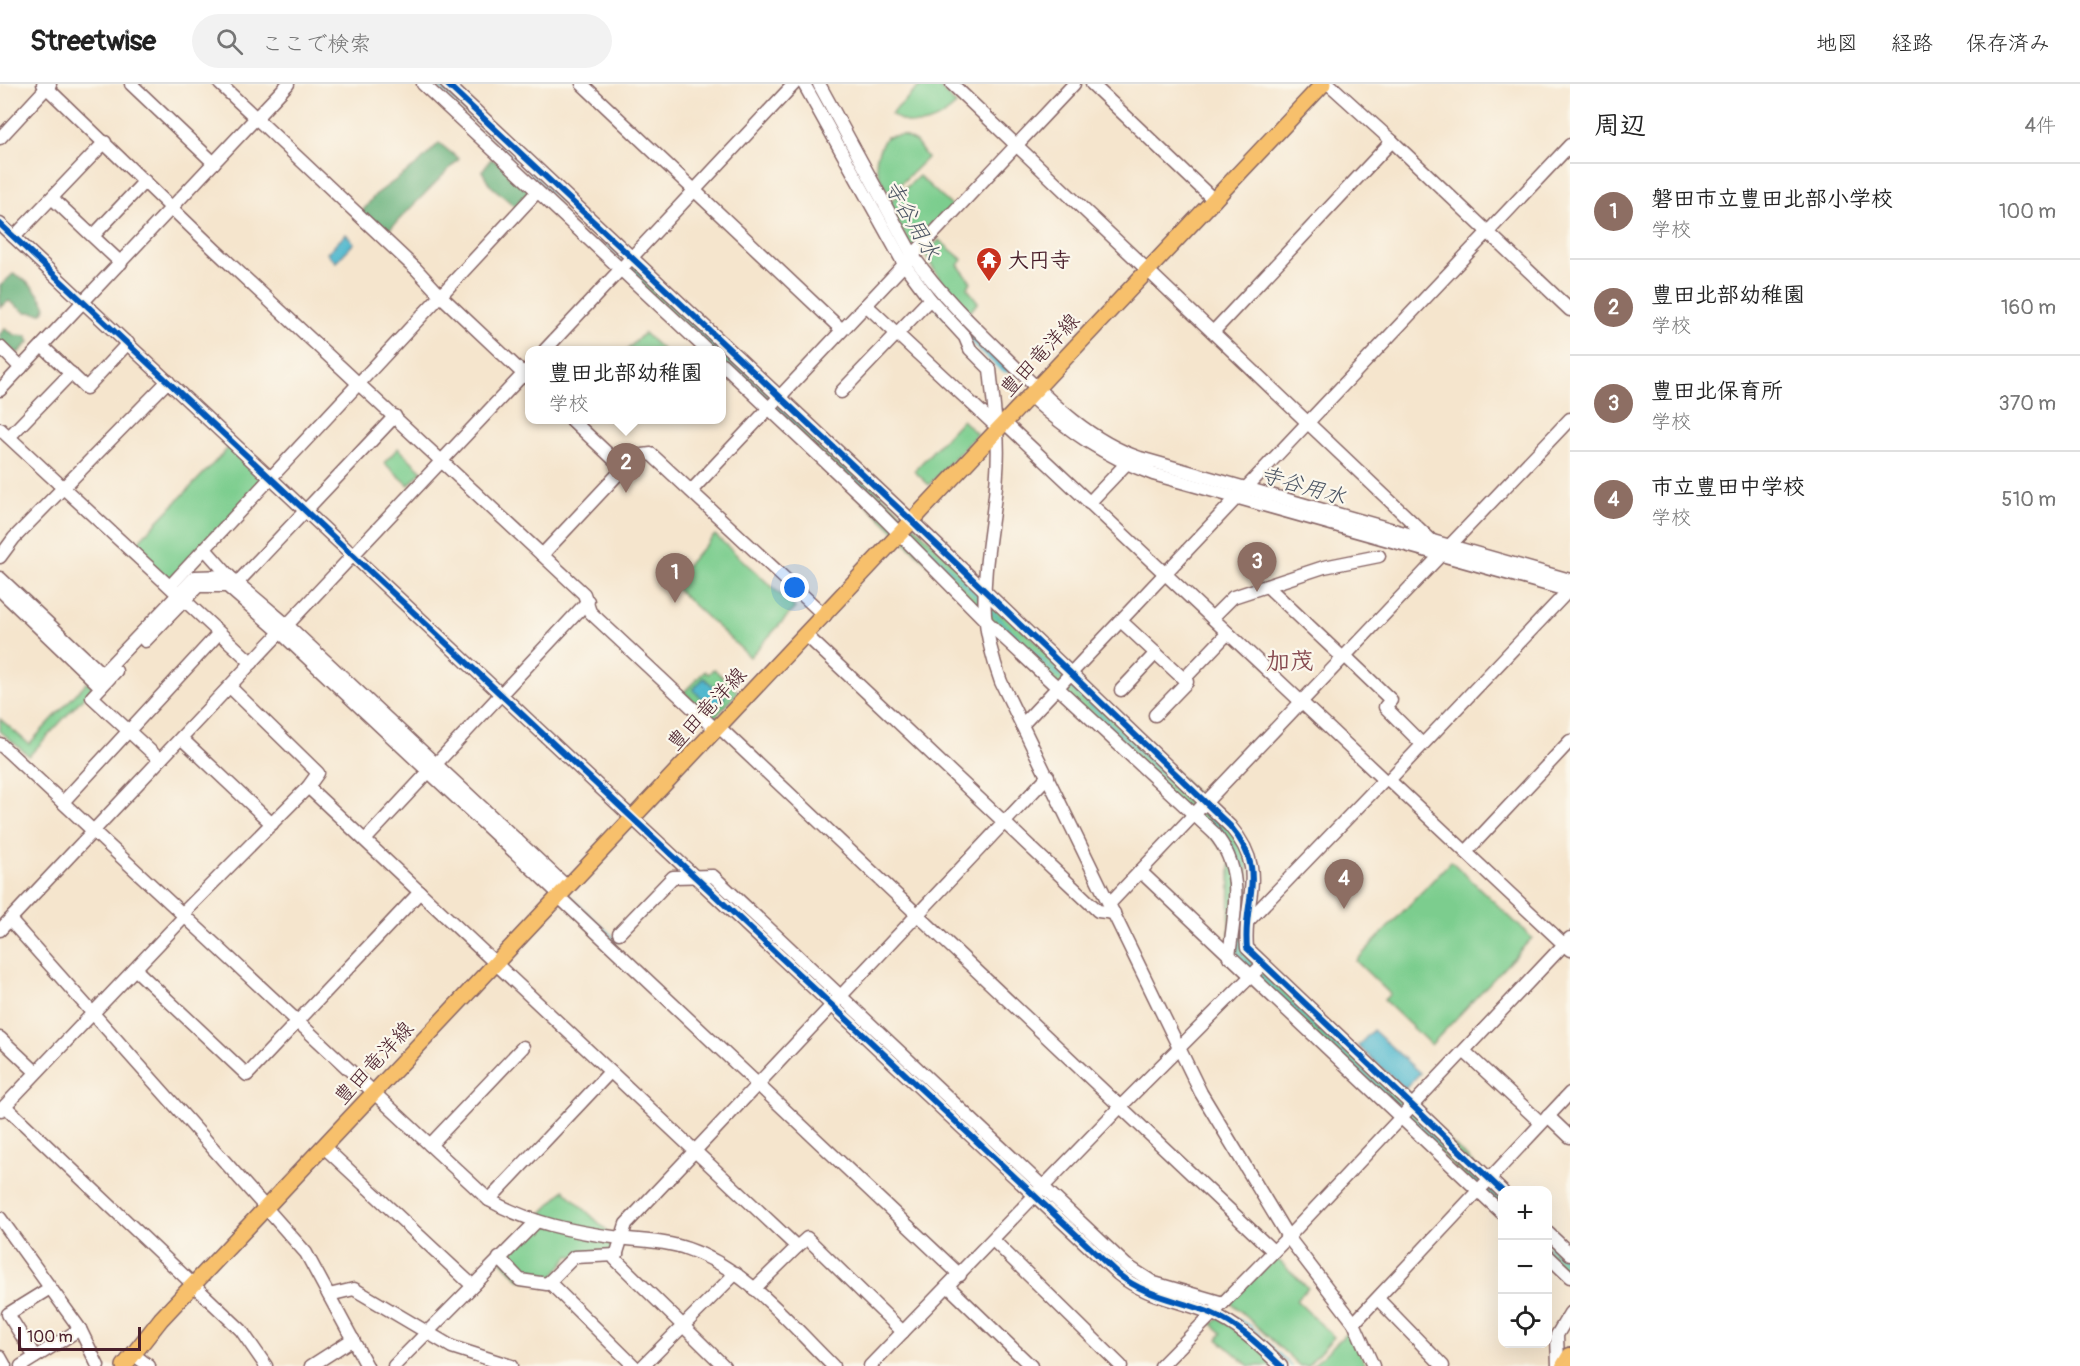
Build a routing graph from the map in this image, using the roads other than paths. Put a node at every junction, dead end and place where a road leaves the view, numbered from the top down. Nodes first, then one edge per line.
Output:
1 (131, 84) edge
2 (220, 84) edge
3 (288, 84) edge
4 (423, 84) edge
5 (447, 84) edge
6 (582, 84) edge
7 (794, 84) edge
8 (804, 84) edge
9 (819, 84) edge
10 (952, 84) edge
11 (1074, 84) edge
12 (1092, 84) edge
13 (1323, 84) edge
14 (1329, 84) edge
15 (47, 85) edge
16 (256, 117) junction
17 (0, 138) edge
18 (1392, 141) junction
19 (105, 142) junction
20 (1016, 145) junction
21 (1570, 145) edge
22 (214, 163) junction
23 (145, 181) junction
24 (695, 191) junction
25 (537, 192) junction
26 (52, 198) junction
27 (1215, 201) junction
28 (173, 208) junction
29 (0, 224) edge
30 (1489, 231) junction
31 (14, 237) junction
32 (93, 237) junction
33 (632, 258) junction
34 (908, 260) junction
35 (121, 262) junction
36 (621, 270) junction
37 (1148, 271) junction
38 (441, 296) junction
39 (930, 299) junction
40 (84, 301) junction
41 (866, 305) junction
42 (1570, 310) edge
43 (842, 330) junction
44 (1213, 332) junction
45 (897, 334) junction
46 (128, 343) junction
47 (42, 346) junction
48 (550, 346) edge
49 (702, 346) edge
50 (726, 346) edge
51 (726, 346) edge
52 (0, 347) edge
53 (21, 368) junction
54 (726, 368) edge
55 (525, 371) edge
56 (70, 373) junction
57 (525, 377) edge
58 (168, 381) junction
59 (358, 383) junction
60 (0, 390) edge
61 (841, 392) dead end
62 (1034, 392) junction
63 (780, 397) junction
64 (769, 409) junction
65 (395, 416) junction
66 (1570, 419) edge
67 (1308, 422) junction
68 (576, 424) edge
69 (999, 428) junction
70 (5, 433) edge
71 (442, 459) junction
72 (1126, 464) junction
73 (623, 468) junction
74 (270, 479) junction
75 (64, 490) junction
76 (691, 491) junction
77 (1242, 493) junction
78 (1089, 502) junction
79 (305, 513) junction
80 (906, 528) junction
81 (1432, 541) junction
82 (205, 549) junction
83 (1445, 550) junction
84 (352, 555) junction
85 (542, 555) junction
86 (1379, 556) dead end
87 (0, 557) edge
88 (1166, 575) junction
89 (0, 578) edge
90 (233, 580) junction
91 (1267, 586) junction
92 (1570, 588) edge
93 (0, 590) edge
94 (986, 592) junction
95 (177, 593) junction
96 (588, 601) junction
97 (825, 616) junction
98 (1212, 618) junction
99 (986, 621) junction
100 (1122, 622) junction
101 (284, 629) junction
102 (219, 633) junction
103 (1228, 633) junction
104 (807, 635) junction
105 (1156, 653) junction
106 (1344, 657) junction
107 (252, 663) junction
108 (1071, 676) junction
109 (1184, 679) junction
110 (101, 687) junction
111 (230, 687) junction
112 (1059, 688) junction
113 (1121, 690) dead end
114 (499, 694) junction
115 (1302, 702) junction
116 (1155, 715) dead end
117 (1022, 725) junction
118 (718, 728) junction
119 (129, 731) junction
120 (181, 738) junction
121 (1570, 741) edge
122 (0, 744) edge
123 (1422, 744) junction
124 (160, 760) junction
125 (432, 767) junction
126 (1048, 776) junction
127 (1386, 780) junction
128 (308, 787) junction
129 (63, 802) junction
130 (1207, 803) junction
131 (1195, 814) junction
132 (632, 819) junction
133 (1004, 823) junction
134 (272, 824) junction
135 (94, 831) junction
136 (365, 840) junction
137 (1466, 852) junction
138 (1140, 871) junction
139 (693, 876) junction
140 (420, 892) junction
141 (562, 892) junction
142 (1112, 908) junction
143 (919, 913) junction
144 (184, 914) junction
145 (3, 924) edge
146 (1249, 924) junction
147 (1232, 925) junction
148 (619, 933) dead end
149 (1568, 944) edge
150 (1229, 957) junction
151 (496, 963) junction
152 (1262, 965) junction
153 (135, 969) junction
154 (1250, 977) junction
155 (836, 1001) junction
156 (92, 1012) junction
157 (299, 1021) junction
158 (0, 1038) edge
159 (523, 1047) dead end
160 (1179, 1048) junction
161 (1464, 1051) junction
162 (36, 1072) junction
163 (610, 1072) junction
164 (757, 1084) junction
165 (1570, 1093) edge
166 (375, 1094) junction
167 (1122, 1105) junction
168 (1412, 1106) junction
169 (2, 1108) edge
170 (1401, 1118) junction
171 (1544, 1120) junction
172 (1570, 1137) edge
173 (430, 1145) junction
174 (324, 1147) junction
175 (694, 1151) junction
176 (1489, 1178) junction
177 (1498, 1186) edge
178 (1043, 1187) junction
179 (1478, 1190) junction
180 (1035, 1198) junction
181 (489, 1200) junction
182 (267, 1207) junction
183 (1498, 1208) edge
184 (537, 1221) junction
185 (2, 1225) edge
186 (1288, 1237) junction
187 (1552, 1237) edge
188 (623, 1238) junction
189 (993, 1240) junction
190 (797, 1247) junction
191 (1273, 1251) junction
192 (1570, 1254) edge
193 (617, 1255) junction
194 (500, 1258) junction
195 (1552, 1260) edge
196 (736, 1273) junction
197 (960, 1275) junction
198 (1570, 1277) edge
199 (549, 1281) junction
200 (194, 1284) junction
201 (473, 1286) junction
202 (948, 1286) junction
203 (50, 1288) junction
204 (754, 1289) junction
205 (329, 1295) junction
206 (1378, 1299) junction
207 (1223, 1303) junction
208 (1570, 1313) edge
209 (1212, 1314) junction
210 (1354, 1323) junction
211 (683, 1326) junction
212 (80, 1329) junction
213 (428, 1332) junction
214 (903, 1332) junction
215 (352, 1339) junction
216 (1570, 1356) edge
217 (0, 1357) edge
218 (35, 1357) junction
219 (128, 1360) edge
220 (401, 1364) edge
221 (5, 1366) edge
222 (21, 1366) edge
223 (98, 1366) edge
224 (149, 1366) edge
225 (266, 1366) edge
226 (311, 1366) edge
227 (367, 1366) edge
228 (511, 1366) edge
229 (634, 1366) edge
230 (643, 1366) edge
231 (724, 1366) edge
232 (833, 1366) edge
233 (870, 1366) edge
234 (1031, 1366) edge
235 (1121, 1366) edge
236 (1161, 1366) edge
237 (1281, 1366) edge
238 (1372, 1366) edge
239 (1443, 1366) edge
240 (1558, 1366) edge
241 (1564, 1366) edge

1 - 22 street
2 - 16 street
3 - 16 street
4 - 25 street
5 - 33 street
6 - 24 street
7 - 24 street
8 - 34 street
9 - 34 street
10 - 20 street
11 - 20 street
12 - 27 street
13 - 27 main road, 豊田竜洋線
14 - 18 street
15 - 17 street
15 - 19 street
16 - 22 street
16 - 38 street
18 - 30 street
18 - 44 street
19 - 23 street
19 - 26 street
20 - 34 street
20 - 37 street
21 - 30 street
22 - 28 street
23 - 28 street
23 - 32 street
24 - 33 street
24 - 43 street
25 - 36 street
25 - 38 street
26 - 31 street
26 - 32 street
27 - 37 main road, 豊田竜洋線
28 - 35 street
28 - 59 street
29 - 31 street
30 - 42 street
30 - 67 street
31 - 40 street
32 - 35 street
33 - 36 street
33 - 51 street
34 - 39 street
34 - 41 street
34 - 62 street
35 - 40 street
36 - 48 street
36 - 49 street
37 - 44 street
37 - 62 main road, 豊田竜洋線
38 - 55 street
38 - 59 street
39 - 45 street
39 - 69 street
40 - 46 street
40 - 47 street
41 - 43 street
41 - 45 street
43 - 63 street
44 - 67 street
45 - 61 street
45 - 69 street
46 - 56 street
46 - 58 street
47 - 53 street
47 - 56 street
50 - 63 street
52 - 53 street
53 - 60 street
54 - 64 street
56 - 70 street
57 - 71 street
58 - 74 street
58 - 75 street
59 - 65 street
59 - 74 street
62 - 69 main road, 豊田竜洋線
62 - 72 street
62 - 77 street
63 - 64 street
63 - 80 street
64 - 76 street
64 - 80 street
65 - 71 street
65 - 79 street
66 - 83 street
67 - 77 street
67 - 81 street
68 - 73 street
69 - 78 street
69 - 80 main road, 豊田竜洋線
69 - 94 street
70 - 75 street
71 - 84 street
71 - 85 street
72 - 77 street
72 - 78 street
73 - 76 street
73 - 85 street
74 - 79 street
74 - 82 street
75 - 87 street
75 - 95 street
76 - 97 street
77 - 81 street
77 - 83 street
77 - 88 street
78 - 88 street
79 - 84 street
79 - 90 street
80 - 94 street
80 - 97 main road, 豊田竜洋線
80 - 99 street
81 - 83 street
82 - 90 street
82 - 95 street
83 - 92 street
83 - 106 street
84 - 101 street
84 - 114 street
85 - 96 street
86 - 91 street
88 - 98 street
88 - 100 street
89 - 95 street
90 - 95 street
90 - 101 street
91 - 98 street
91 - 106 street
92 - 123 street
93 - 110 street
94 - 99 street
94 - 108 street
95 - 101 street
95 - 102 street
95 - 110 street
96 - 114 street
96 - 118 street
97 - 104 main road, 豊田竜洋線
98 - 103 street
99 - 112 street
99 - 117 street
100 - 105 street
100 - 108 street
101 - 107 street
101 - 125 street
102 - 107 street
102 - 119 street
103 - 109 street
103 - 115 street
104 - 118 main road, 豊田竜洋線
104 - 133 street
105 - 109 street
105 - 113 street
106 - 115 street
106 - 123 street
107 - 111 street
108 - 112 street
108 - 130 street
109 - 116 street
110 - 119 street
111 - 120 street
111 - 128 street
112 - 117 street
112 - 131 street
114 - 125 street
114 - 132 street
115 - 127 street
115 - 130 street
117 - 126 street
118 - 132 main road, 豊田竜洋線
118 - 143 street
119 - 124 street
119 - 129 street
120 - 124 street
120 - 134 street
121 - 137 street
122 - 129 street
123 - 127 street
124 - 135 street
125 - 136 street
125 - 141 street
126 - 133 street
126 - 142 street
127 - 137 street
127 - 146 street
128 - 134 street
128 - 136 street
129 - 135 street
130 - 131 street
130 - 146 street
131 - 138 street
131 - 147 street
132 - 139 street
132 - 141 main road, 豊田竜洋線
133 - 142 street
133 - 143 street
134 - 144 street
135 - 144 street
135 - 145 street
136 - 140 street
137 - 149 street
138 - 142 street
138 - 150 street
139 - 148 street
139 - 155 street
140 - 151 street
140 - 157 street
141 - 151 main road, 豊田竜洋線
141 - 164 street
142 - 160 street
143 - 155 street
143 - 167 street
144 - 153 street
144 - 157 street
145 - 156 street
146 - 147 street
146 - 152 street
147 - 150 street
149 - 161 street
150 - 154 street
151 - 163 street
151 - 166 main road, 豊田竜洋線
152 - 154 street
152 - 168 street
153 - 156 street
153 - 157 street
154 - 160 street
154 - 170 street
155 - 164 street
155 - 178 street
155 - 180 street
156 - 162 street
156 - 182 street
157 - 166 street
158 - 162 street
159 - 173 street
160 - 167 street
160 - 186 street
161 - 168 street
161 - 171 street
162 - 169 street
163 - 175 street
163 - 181 street
164 - 175 street
164 - 197 street
165 - 171 street
166 - 173 street
166 - 174 main road, 豊田竜洋線
167 - 178 street
167 - 191 street
168 - 170 street
168 - 176 street
169 - 200 street
170 - 179 street
170 - 186 street
171 - 172 street
171 - 176 street
173 - 181 street
174 - 182 main road, 豊田竜洋線
174 - 201 street
175 - 188 street
175 - 190 street
176 - 177 street
176 - 179 street
178 - 180 street
178 - 207 street
179 - 183 street
179 - 206 street
180 - 189 street
180 - 209 street
181 - 184 street
182 - 200 main road, 豊田竜洋線
182 - 205 street
184 - 188 street
184 - 194 street
185 - 203 street
186 - 191 street
186 - 210 street
187 - 192 street
188 - 193 street
188 - 196 street
189 - 197 street
189 - 235 street
190 - 204 street
190 - 214 street
191 - 207 street
193 - 199 street
193 - 211 street
194 - 199 street
194 - 201 street
195 - 198 street
196 - 204 street
196 - 211 street
197 - 202 street
199 - 229 street
200 - 219 main road, 豊田竜洋線
200 - 225 street
201 - 213 street
202 - 214 street
202 - 234 street
203 - 212 street
203 - 218 street
204 - 232 street
205 - 213 street
205 - 215 street
206 - 210 street
206 - 239 street
207 - 209 street
208 - 240 street
209 - 236 street
209 - 237 street
210 - 238 street
211 - 230 street
211 - 231 street
212 - 218 street
212 - 223 street
213 - 220 street
213 - 228 street
214 - 233 street
215 - 226 street
215 - 227 street
216 - 241 highway
217 - 221 street
218 - 222 street
219 - 224 street

